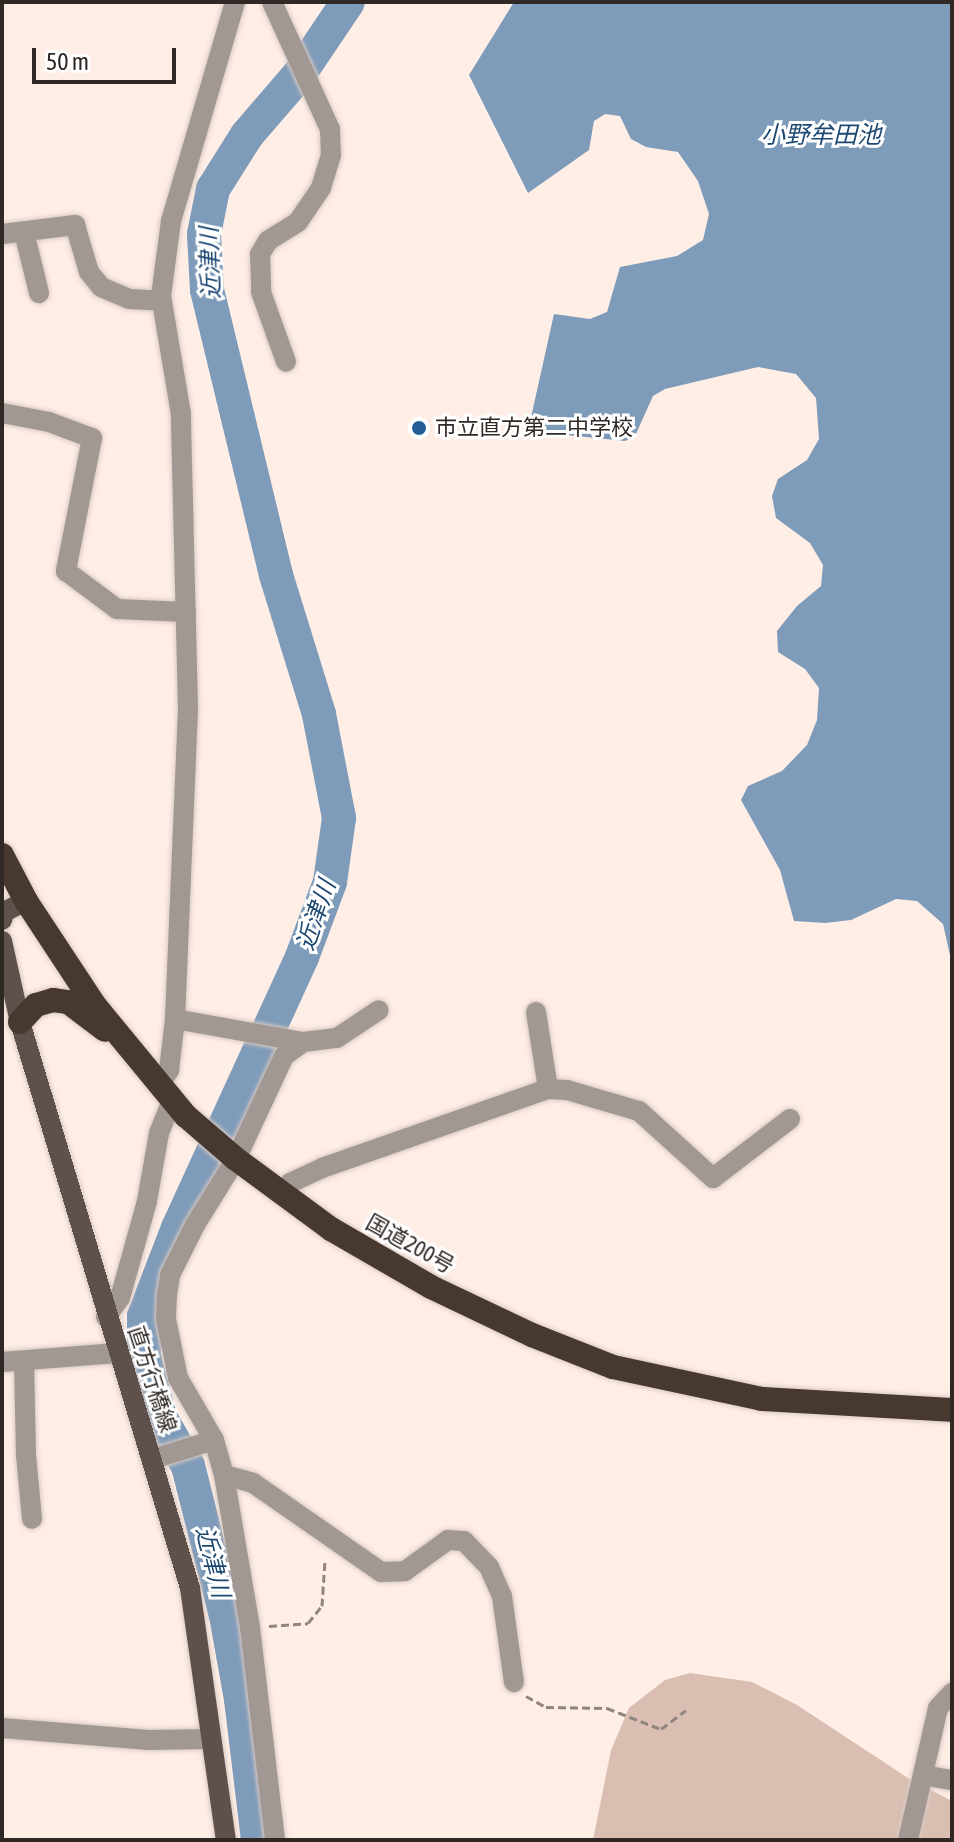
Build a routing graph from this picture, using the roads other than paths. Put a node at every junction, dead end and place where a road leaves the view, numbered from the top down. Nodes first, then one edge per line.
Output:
1 (235, 2) edge
2 (272, 2) edge
3 (24, 232) junction
4 (2, 234) edge
5 (39, 293) dead end
6 (162, 301) junction
7 (286, 362) dead end
8 (2, 413) edge
9 (186, 612) junction
10 (2, 855) edge
11 (26, 901) junction
12 (2, 920) edge
13 (2, 941) edge
14 (379, 1010) dead end
15 (536, 1012) dead end
16 (175, 1019) junction
17 (20, 1022) junction
18 (121, 1040) junction
19 (294, 1041) junction
20 (548, 1089) junction
21 (173, 1100) junction
22 (790, 1119) dead end
23 (236, 1159) junction
24 (285, 1195) junction
25 (106, 1317) junction
26 (117, 1353) junction
27 (24, 1361) junction
28 (2, 1362) edge
29 (952, 1410) edge
30 (210, 1441) junction
31 (160, 1457) junction
32 (224, 1475) junction
33 (32, 1519) dead end
34 (514, 1682) road end
35 (952, 1693) edge
36 (2, 1728) edge
37 (211, 1739) junction
38 (923, 1775) junction
39 (952, 1780) edge
40 (226, 1840) edge
41 (275, 1840) edge
42 (908, 1840) edge

1 - 6 street
2 - 7 street
3 - 4 street
3 - 5 street
3 - 6 street
6 - 9 street
8 - 9 street
9 - 16 street
10 - 11 highway, 国道200号
11 - 12 main road
11 - 18 highway, 国道200号
13 - 17 main road, 直方行橋線
14 - 19 street
15 - 20 street
16 - 19 street
16 - 21 street
17 - 18 highway
17 - 25 main road, 直方行橋線
18 - 21 highway, 国道200号
19 - 23 street
20 - 22 street
20 - 24 street
21 - 23 highway, 国道200号
21 - 25 street
23 - 24 highway, 国道200号
23 - 30 street
24 - 29 highway, 国道200号
25 - 26 main road, 直方行橋線
26 - 27 street
26 - 31 main road, 直方行橋線
27 - 28 street
27 - 33 street
30 - 31 street
30 - 32 street
31 - 37 main road, 直方行橋線
32 - 34 street
32 - 41 street
35 - 38 street
36 - 37 street
37 - 40 main road, 直方行橋線
38 - 39 street
38 - 42 street

